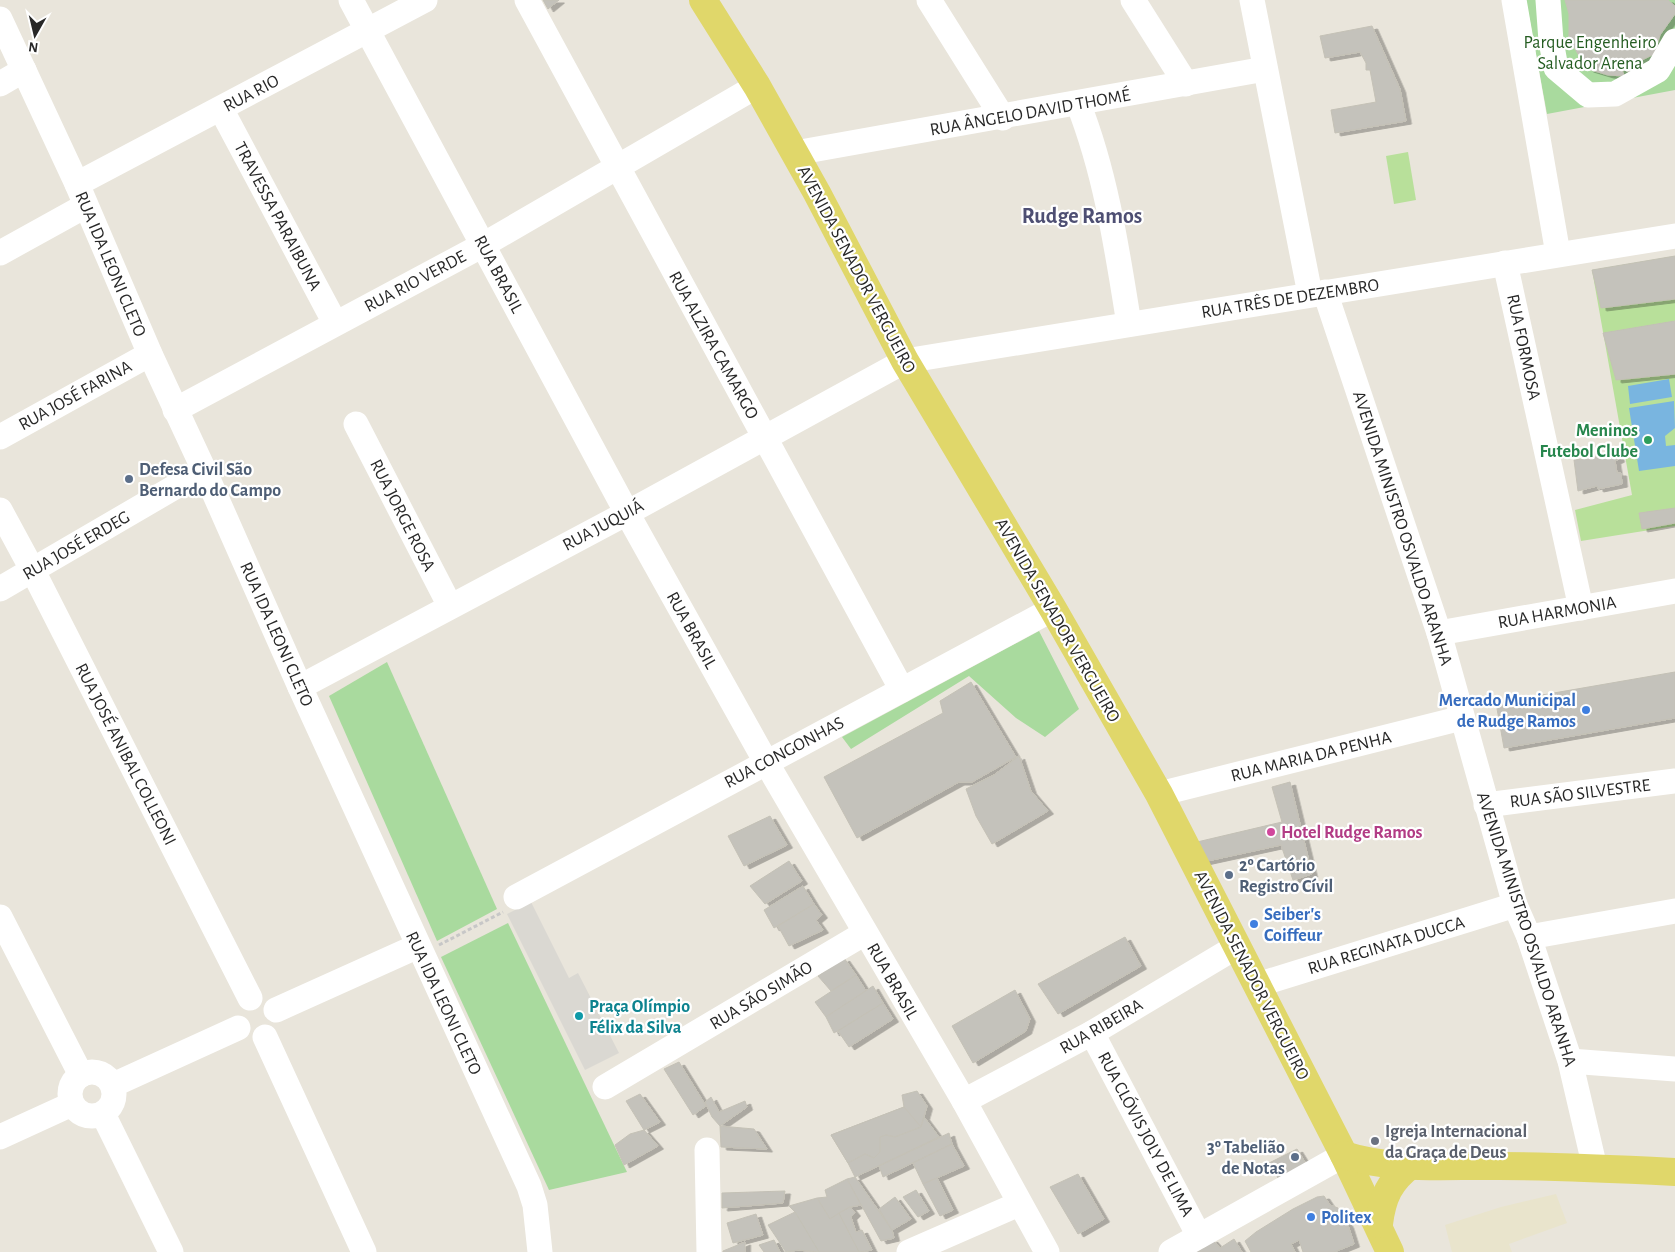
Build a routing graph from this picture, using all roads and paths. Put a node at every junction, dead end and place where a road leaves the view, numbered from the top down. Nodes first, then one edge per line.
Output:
1 (352, 0) edge
2 (425, 0) edge
3 (527, 0) edge
4 (703, 0) edge
5 (929, 0) edge
6 (1133, 0) edge
7 (1252, 0) edge
8 (1514, 0) edge
9 (1548, 0) edge
10 (0, 19) edge
11 (369, 31) junction
12 (1675, 41) edge
13 (24, 70) junction
14 (1265, 70) junction
15 (0, 84) edge
16 (1186, 84) junction
17 (757, 86) junction
18 (1078, 103) junction
19 (221, 109) junction
20 (1003, 118) junction
21 (795, 154) junction
22 (618, 168) junction
23 (81, 195) junction
24 (1675, 236) edge
25 (484, 245) junction
26 (0, 253) edge
27 (1558, 254) junction
28 (1505, 263) junction
29 (1318, 293) junction
30 (335, 323) junction
31 (1129, 324) junction
32 (150, 354) junction
33 (905, 361) junction
34 (175, 410) junction
35 (356, 424) dead end
36 (0, 437) edge
37 (765, 438) junction
38 (204, 470) junction
39 (0, 510) edge
40 (627, 513) junction
41 (33, 571) junction
42 (0, 589) edge
43 (1675, 591) edge
44 (450, 606) junction
45 (1581, 608) junction
46 (1053, 609) junction
47 (1438, 633) junction
48 (300, 687) junction
49 (902, 690) junction
50 (1462, 718) junction
51 (766, 762) junction
52 (1675, 781) edge
53 (1159, 794) junction
54 (1486, 805) junction
55 (516, 896) joint
56 (1516, 905) junction
57 (1675, 911) edge
58 (0, 917) edge
59 (865, 933) junction
60 (1529, 937) junction
61 (1236, 947) junction
62 (420, 950) junction
63 (1257, 985) junction
64 (250, 998) junction
65 (276, 1010) junction
66 (238, 1028) junction
67 (1092, 1033) junction
68 (265, 1037) junction
69 (1570, 1061) junction
70 (1675, 1069) edge
71 (81, 1075) junction
72 (113, 1085) junction
73 (605, 1087) dead end
74 (964, 1101) junction
75 (72, 1104) junction
76 (103, 1114) junction
77 (0, 1137) edge
78 (707, 1150) dead end
79 (1344, 1155) junction
80 (1411, 1165) junction
81 (1595, 1168) junction
82 (1675, 1172) edge
83 (1019, 1204) junction
84 (1379, 1224) junction
85 (1199, 1236) junction
86 (171, 1252) edge
87 (364, 1252) edge
88 (540, 1252) edge
89 (709, 1252) edge
90 (909, 1252) edge
91 (1046, 1252) edge
92 (1172, 1252) edge
93 (1390, 1252) edge

1 - 11 street, RUA BRASIL
2 - 11 street, RUA RIO
3 - 22 street, RUA ALZIRA CAMARGO
4 - 17 main road, AVENIDA SENADOR VERGUEIRO
5 - 20 street
6 - 16 street
7 - 14 street, AVENIDA MINISTRO OSVALDO ARANHA
8 - 27 street
9 - 12 street
10 - 13 street, RUA IDA LEONI CLETO
11 - 19 street, RUA RIO
11 - 25 street, RUA BRASIL
13 - 15 street
13 - 23 street, RUA IDA LEONI CLETO
14 - 16 street, RUA ÂNGELO DAVID THOMÉ
14 - 29 street, AVENIDA MINISTRO OSVALDO ARANHA
16 - 18 street, RUA ÂNGELO DAVID THOMÉ
17 - 21 main road, AVENIDA SENADOR VERGUEIRO
17 - 22 street, RUA RIO VERDE
18 - 20 street, RUA ÂNGELO DAVID THOMÉ
18 - 31 street
19 - 23 street, RUA RIO
19 - 30 street, TRAVESSA PARAIBUNA
20 - 21 street, RUA ÂNGELO DAVID THOMÉ
21 - 33 main road, AVENIDA SENADOR VERGUEIRO
22 - 25 street, RUA RIO VERDE
22 - 37 street, RUA ALZIRA CAMARGO
23 - 26 street, RUA RIO
23 - 32 street, RUA IDA LEONI CLETO
24 - 27 street, RUA TRÊS DE DEZEMBRO
25 - 30 street, RUA RIO VERDE
25 - 40 street, RUA BRASIL
27 - 28 street, RUA TRÊS DE DEZEMBRO
28 - 29 street, RUA TRÊS DE DEZEMBRO
28 - 45 street, RUA FORMOSA
29 - 31 street, RUA TRÊS DE DEZEMBRO
29 - 47 street, AVENIDA MINISTRO OSVALDO ARANHA
30 - 34 street, RUA RIO VERDE
31 - 33 street, RUA TRÊS DE DEZEMBRO
32 - 34 street, RUA IDA LEONI CLETO
32 - 36 street, RUA JOSÉ FARINA
33 - 37 street, RUA JUQUIÁ
33 - 46 main road, AVENIDA SENADOR VERGUEIRO
34 - 38 street, RUA IDA LEONI CLETO
35 - 44 street, RUA JORGE ROSA
37 - 40 street, RUA JUQUIÁ
37 - 49 street, RUA ALZIRA CAMARGO
38 - 41 street, RUA JOSÉ ERDEG
38 - 48 street, RUA IDA LEONI CLETO
39 - 41 street, RUA JOSÉ ANIBAL COLLEONI
40 - 44 street, RUA JUQUIÁ
40 - 51 street, RUA BRASIL
41 - 42 street, RUA JOSÉ ERDEG
41 - 64 street, RUA JOSÉ ANIBAL COLLEONI
43 - 45 street, RUA HARMONIA
44 - 48 street, RUA JUQUIÁ
45 - 47 street, RUA HARMONIA
46 - 49 street, RUA CONGONHAS
46 - 53 main road, AVENIDA SENADOR VERGUEIRO
47 - 50 street, AVENIDA MINISTRO OSVALDO ARANHA
48 - 62 street, RUA IDA LEONI CLETO
49 - 51 street, RUA CONGONHAS
50 - 53 street, RUA MARIA DA PENHA
50 - 54 street, AVENIDA MINISTRO OSVALDO ARANHA
51 - 55 street, RUA CONGONHAS
51 - 59 street, RUA BRASIL
52 - 54 street, RUA SÃO SILVESTRE
53 - 61 main road, AVENIDA SENADOR VERGUEIRO
54 - 56 street, AVENIDA MINISTRO OSVALDO ARANHA
55 - 62 path
56 - 60 street, AVENIDA MINISTRO OSVALDO ARANHA
56 - 63 street, RUA REGINATA DUCCA
57 - 60 street
58 - 71 street
59 - 73 street, RUA SÃO SIMÃO
59 - 74 street, RUA BRASIL
60 - 69 street, AVENIDA MINISTRO OSVALDO ARANHA
61 - 63 main road, AVENIDA SENADOR VERGUEIRO
61 - 67 street, RUA RIBEIRA
62 - 65 street
62 - 88 street, RUA IDA LEONI CLETO
63 - 79 main road, AVENIDA SENADOR VERGUEIRO
64 - 65 street
64 - 66 street
65 - 68 street
66 - 68 street
66 - 72 street
67 - 74 street, RUA RIBEIRA
67 - 85 street, RUA CLÓVIS JOLY DE LIMA
68 - 87 street
69 - 70 street
69 - 81 street, AVENIDA MINISTRO OSVALDO ARANHA
71 - 72 street
71 - 75 street
72 - 76 street
74 - 83 street, RUA BRASIL
75 - 76 street
75 - 77 street
76 - 86 street
78 - 89 street
79 - 80 main road
79 - 84 main road, AVENIDA SENADOR VERGUEIRO
79 - 85 street
80 - 81 main road
80 - 84 main road
81 - 82 main road
83 - 90 street
83 - 91 street, RUA BRASIL
84 - 93 main road, AVENIDA SENADOR VERGUEIRO
85 - 92 street

